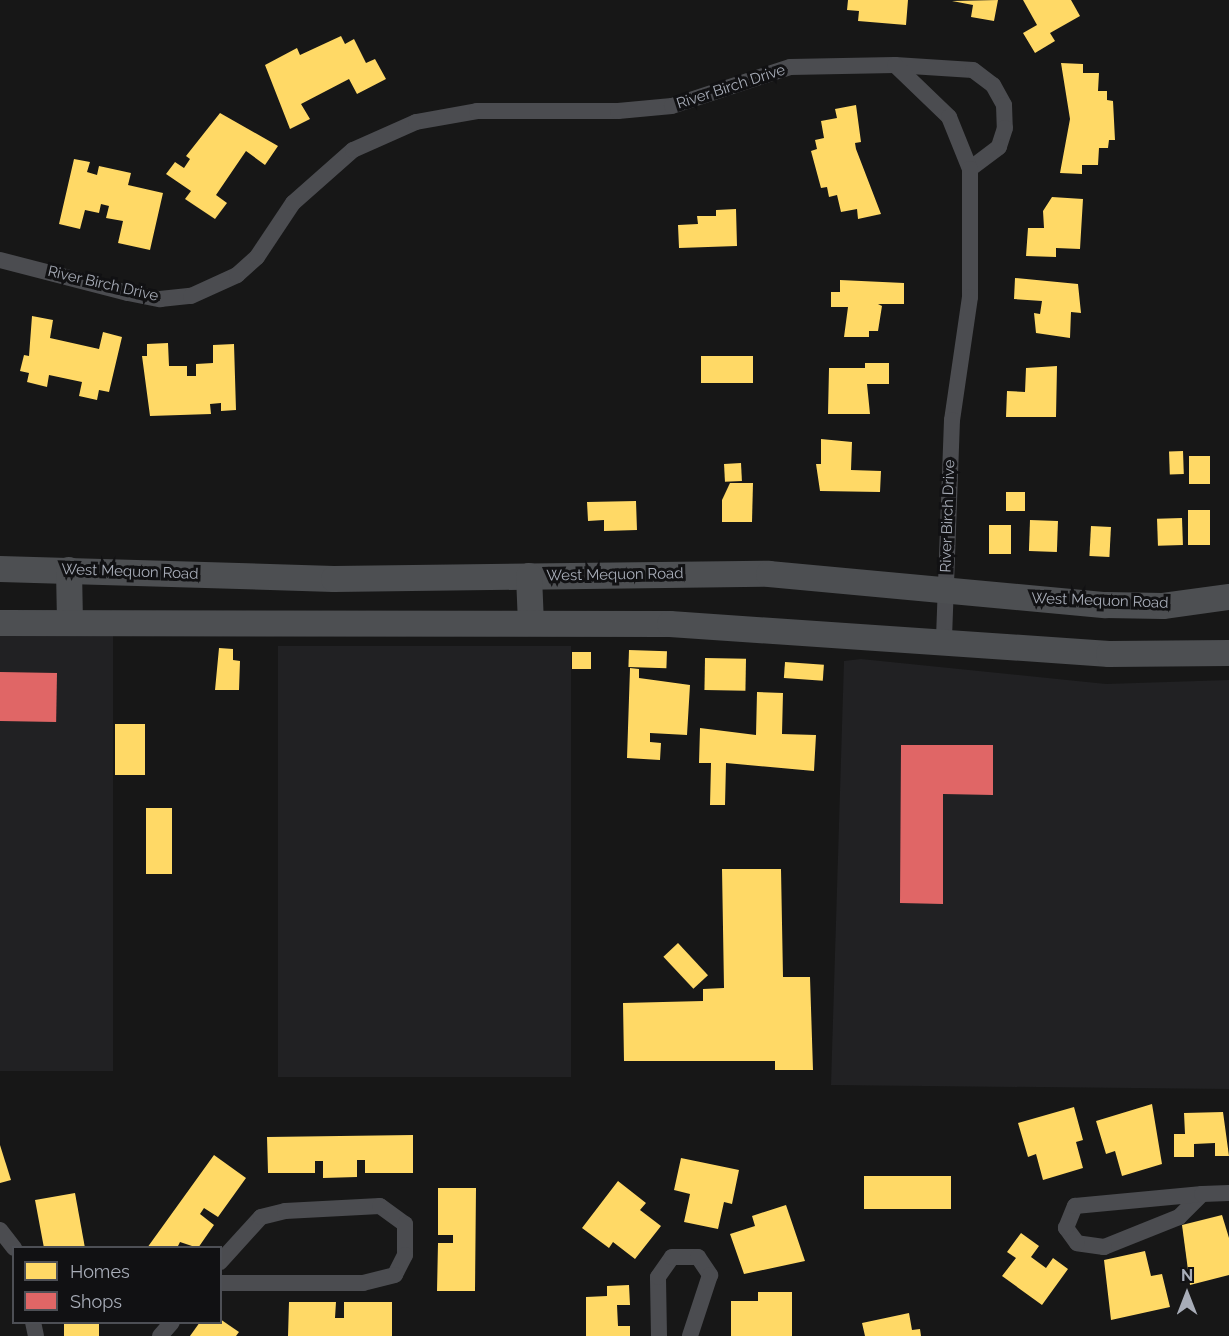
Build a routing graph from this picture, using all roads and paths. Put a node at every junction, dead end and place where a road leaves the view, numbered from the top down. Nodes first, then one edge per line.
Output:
1 (895, 65) junction
2 (970, 169) junction
3 (0, 260) edge
4 (0, 569) edge
5 (69, 570) junction
6 (529, 576) junction
7 (945, 592) junction
8 (1229, 597) edge
9 (70, 622) junction
10 (0, 623) edge
11 (531, 623) junction
12 (944, 640) junction
13 (1229, 653) edge
14 (1229, 1193) edge
15 (1202, 1194) junction
16 (0, 1230) edge
17 (12, 1246) edge
18 (222, 1260) edge
19 (222, 1283) edge
20 (171, 1324) edge
21 (160, 1336) edge
22 (659, 1336) edge
23 (690, 1336) edge

1 - 2 street, River Birch Drive
1 - 2 street
1 - 3 street, River Birch Drive
2 - 7 street, River Birch Drive
4 - 5 main road, West Mequon Road
5 - 6 main road, West Mequon Road
5 - 9 main road
6 - 7 main road, West Mequon Road
6 - 11 main road
7 - 8 main road, West Mequon Road
7 - 12 street, River Birch Drive
9 - 10 main road
9 - 11 main road
11 - 12 main road
12 - 13 main road
14 - 15 street
15 - 15 street
16 - 17 street
18 - 19 street
20 - 21 street
22 - 23 street

